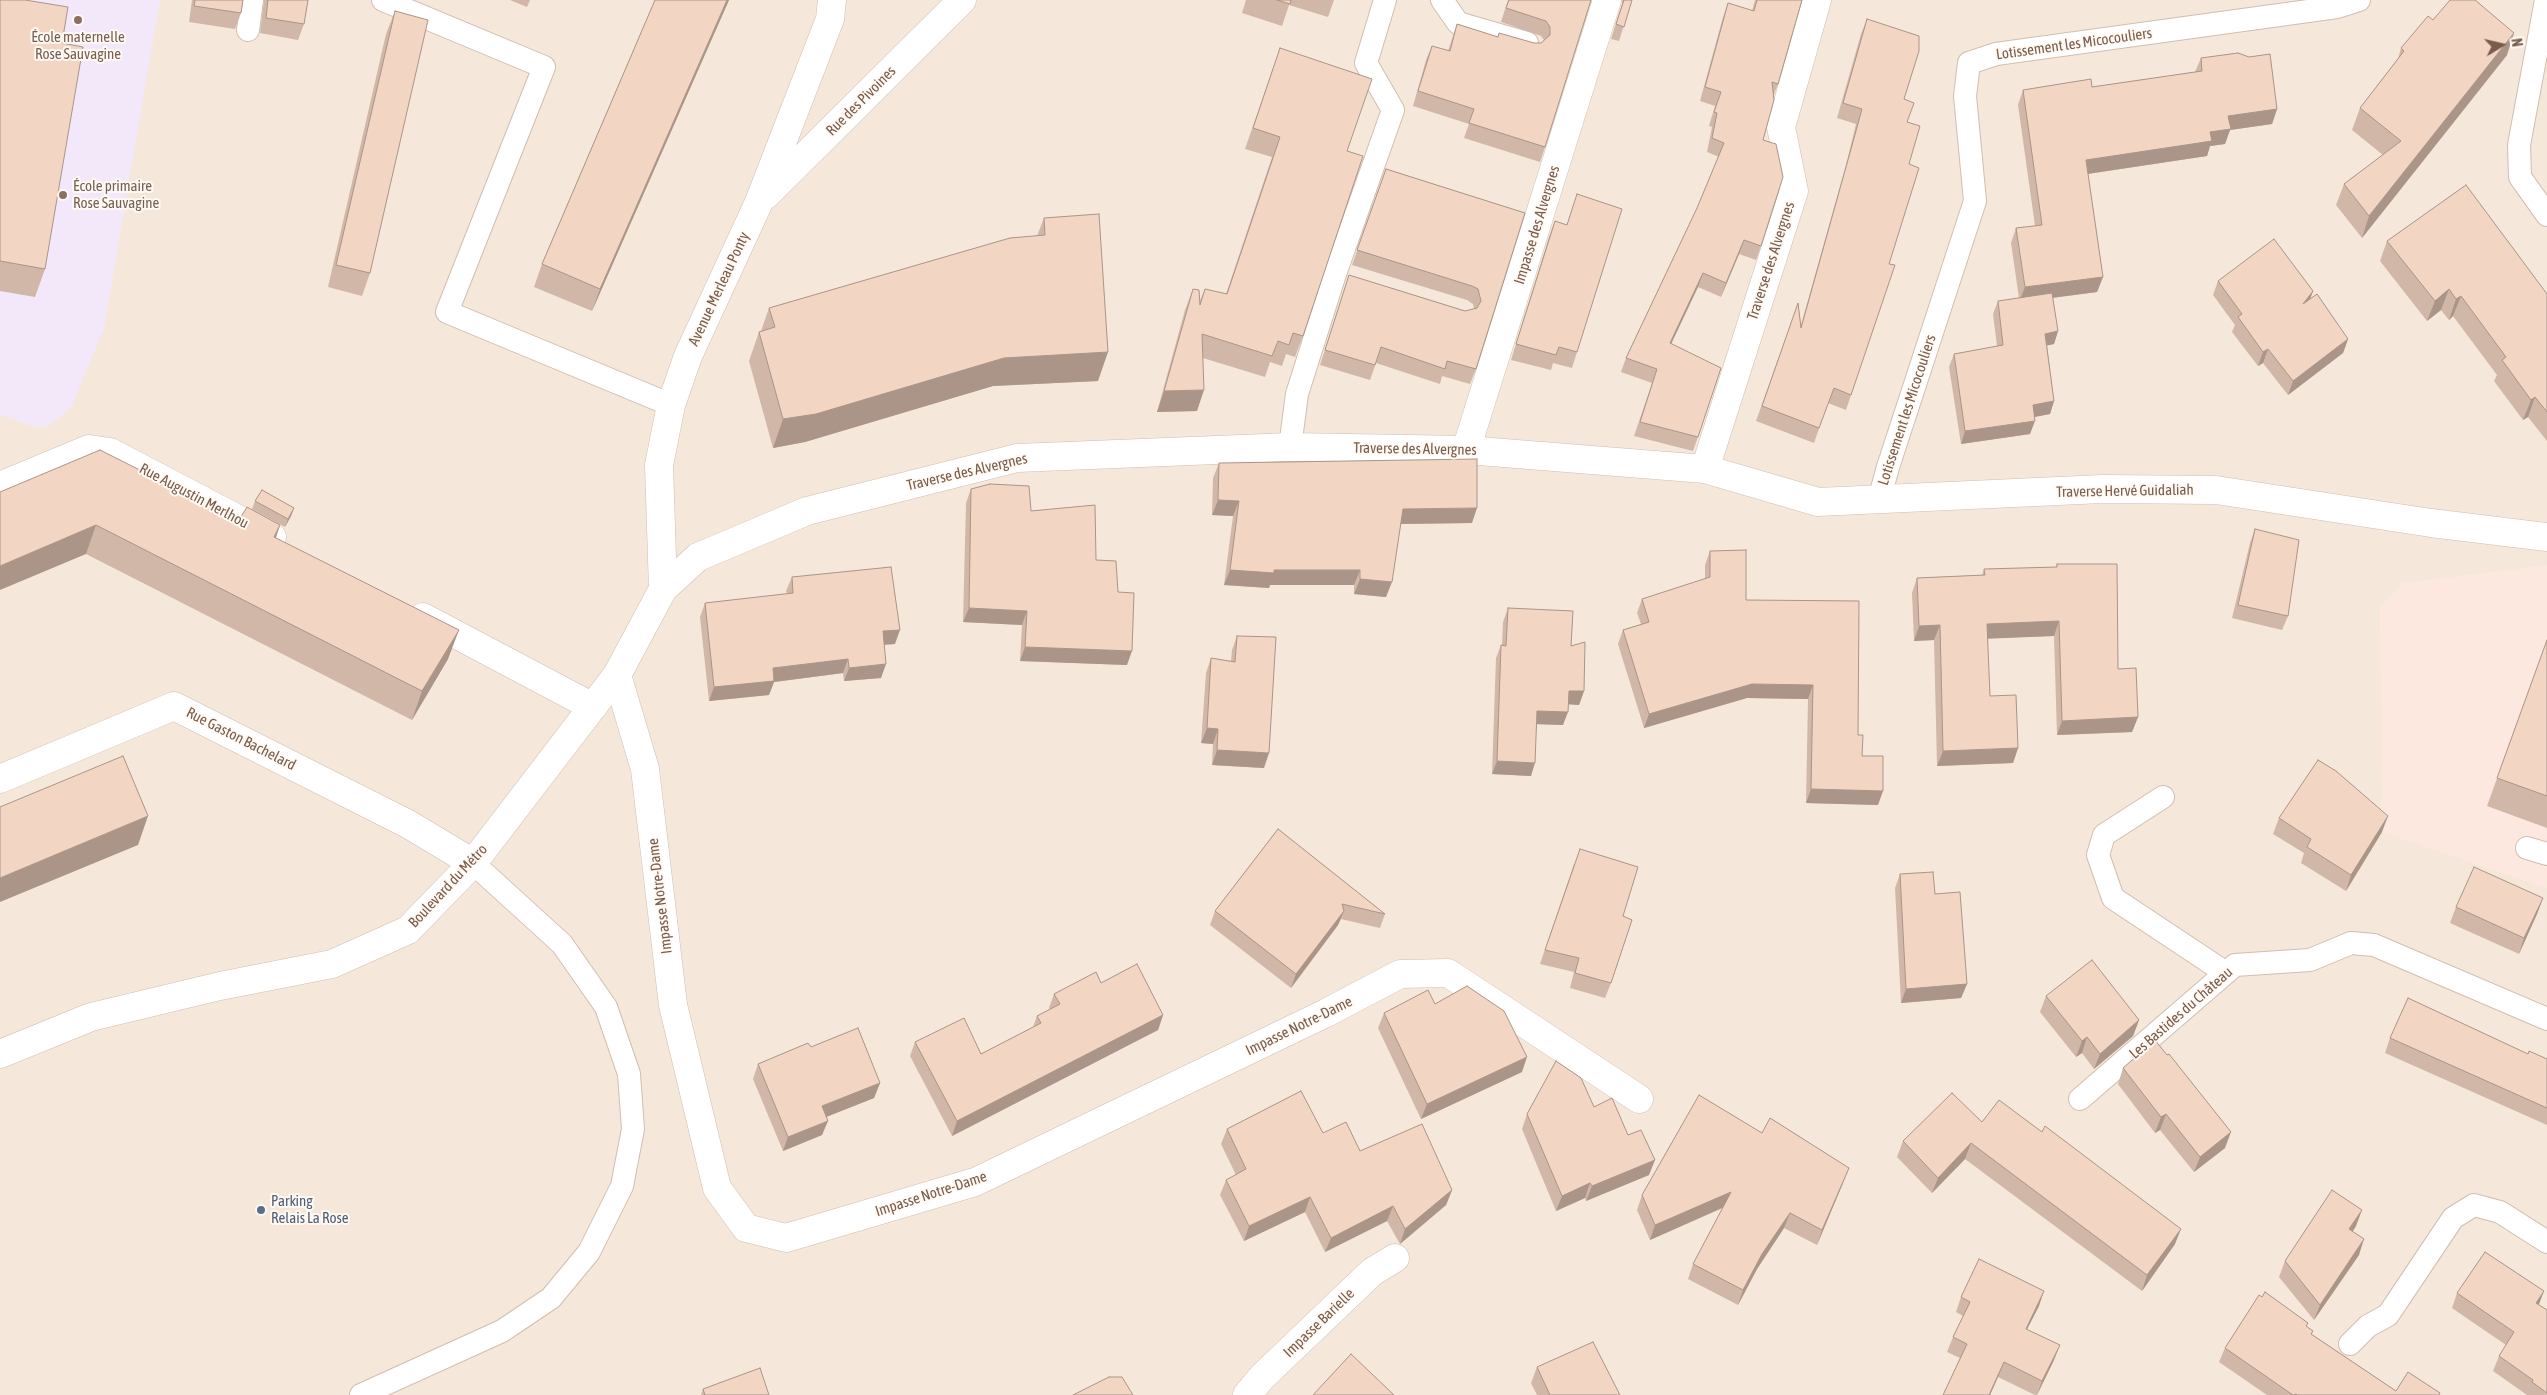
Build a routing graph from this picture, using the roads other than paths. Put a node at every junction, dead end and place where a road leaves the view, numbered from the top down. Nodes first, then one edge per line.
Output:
1 (252, 0) edge
2 (382, 0) edge
3 (832, 0) edge
4 (962, 0) edge
5 (1385, 0) edge
6 (1442, 0) edge
7 (1607, 0) edge
8 (1817, 0) edge
9 (2359, 0) edge
10 (2546, 0) edge
11 (248, 30) dead end
12 (1532, 44) edge
13 (759, 202) junction
14 (2547, 215) edge
15 (671, 405) junction
16 (1290, 446) junction
17 (1466, 450) junction
18 (1705, 470) junction
19 (0, 486) edge
20 (1879, 500) junction
21 (2547, 537) edge
22 (296, 550) edge
23 (663, 589) junction
24 (401, 605) edge
25 (618, 675) junction
26 (593, 707) junction
27 (0, 779) edge
28 (2163, 797) dead end
29 (473, 863) junction
30 (2226, 973) junction
31 (2547, 1019) edge
32 (0, 1054) edge
33 (2080, 1099) dead end
34 (1639, 1100) dead end
35 (2547, 1242) edge
36 (1396, 1258) dead end
37 (2350, 1344) dead end
38 (361, 1395) edge
39 (1247, 1395) edge

1 - 11 lane
2 - 15 lane
3 - 13 street, Avenue Merleau Ponty
4 - 13 street, Rue des Pivoines
5 - 16 lane
6 - 12 lane
7 - 17 street, Impasse des Alvergnes
8 - 18 street, Traverse des Alvergnes
9 - 20 lane, Lotissement les Micocouliers
10 - 14 lane
13 - 15 street, Avenue Merleau Ponty
15 - 23 street, Avenue Merleau Ponty
16 - 17 street, Traverse des Alvergnes
16 - 23 street, Traverse des Alvergnes
17 - 18 street, Traverse des Alvergnes
18 - 20 street, Traverse Hervé Guidaliah
19 - 22 street, Rue Augustin Merlhou
20 - 21 street, Traverse Hervé Guidaliah
23 - 25 street, Boulevard du Métro
24 - 26 street
25 - 26 street, Boulevard du Métro
25 - 34 street, Impasse Notre-Dame
26 - 29 street, Boulevard du Métro
27 - 29 street, Rue Gaston Bachelard
28 - 30 lane
29 - 32 street, Boulevard du Métro
29 - 38 lane
30 - 31 lane, Les Bastides du Château
30 - 33 lane, Les Bastides du Château
35 - 37 lane
36 - 39 street, Impasse Barielle

